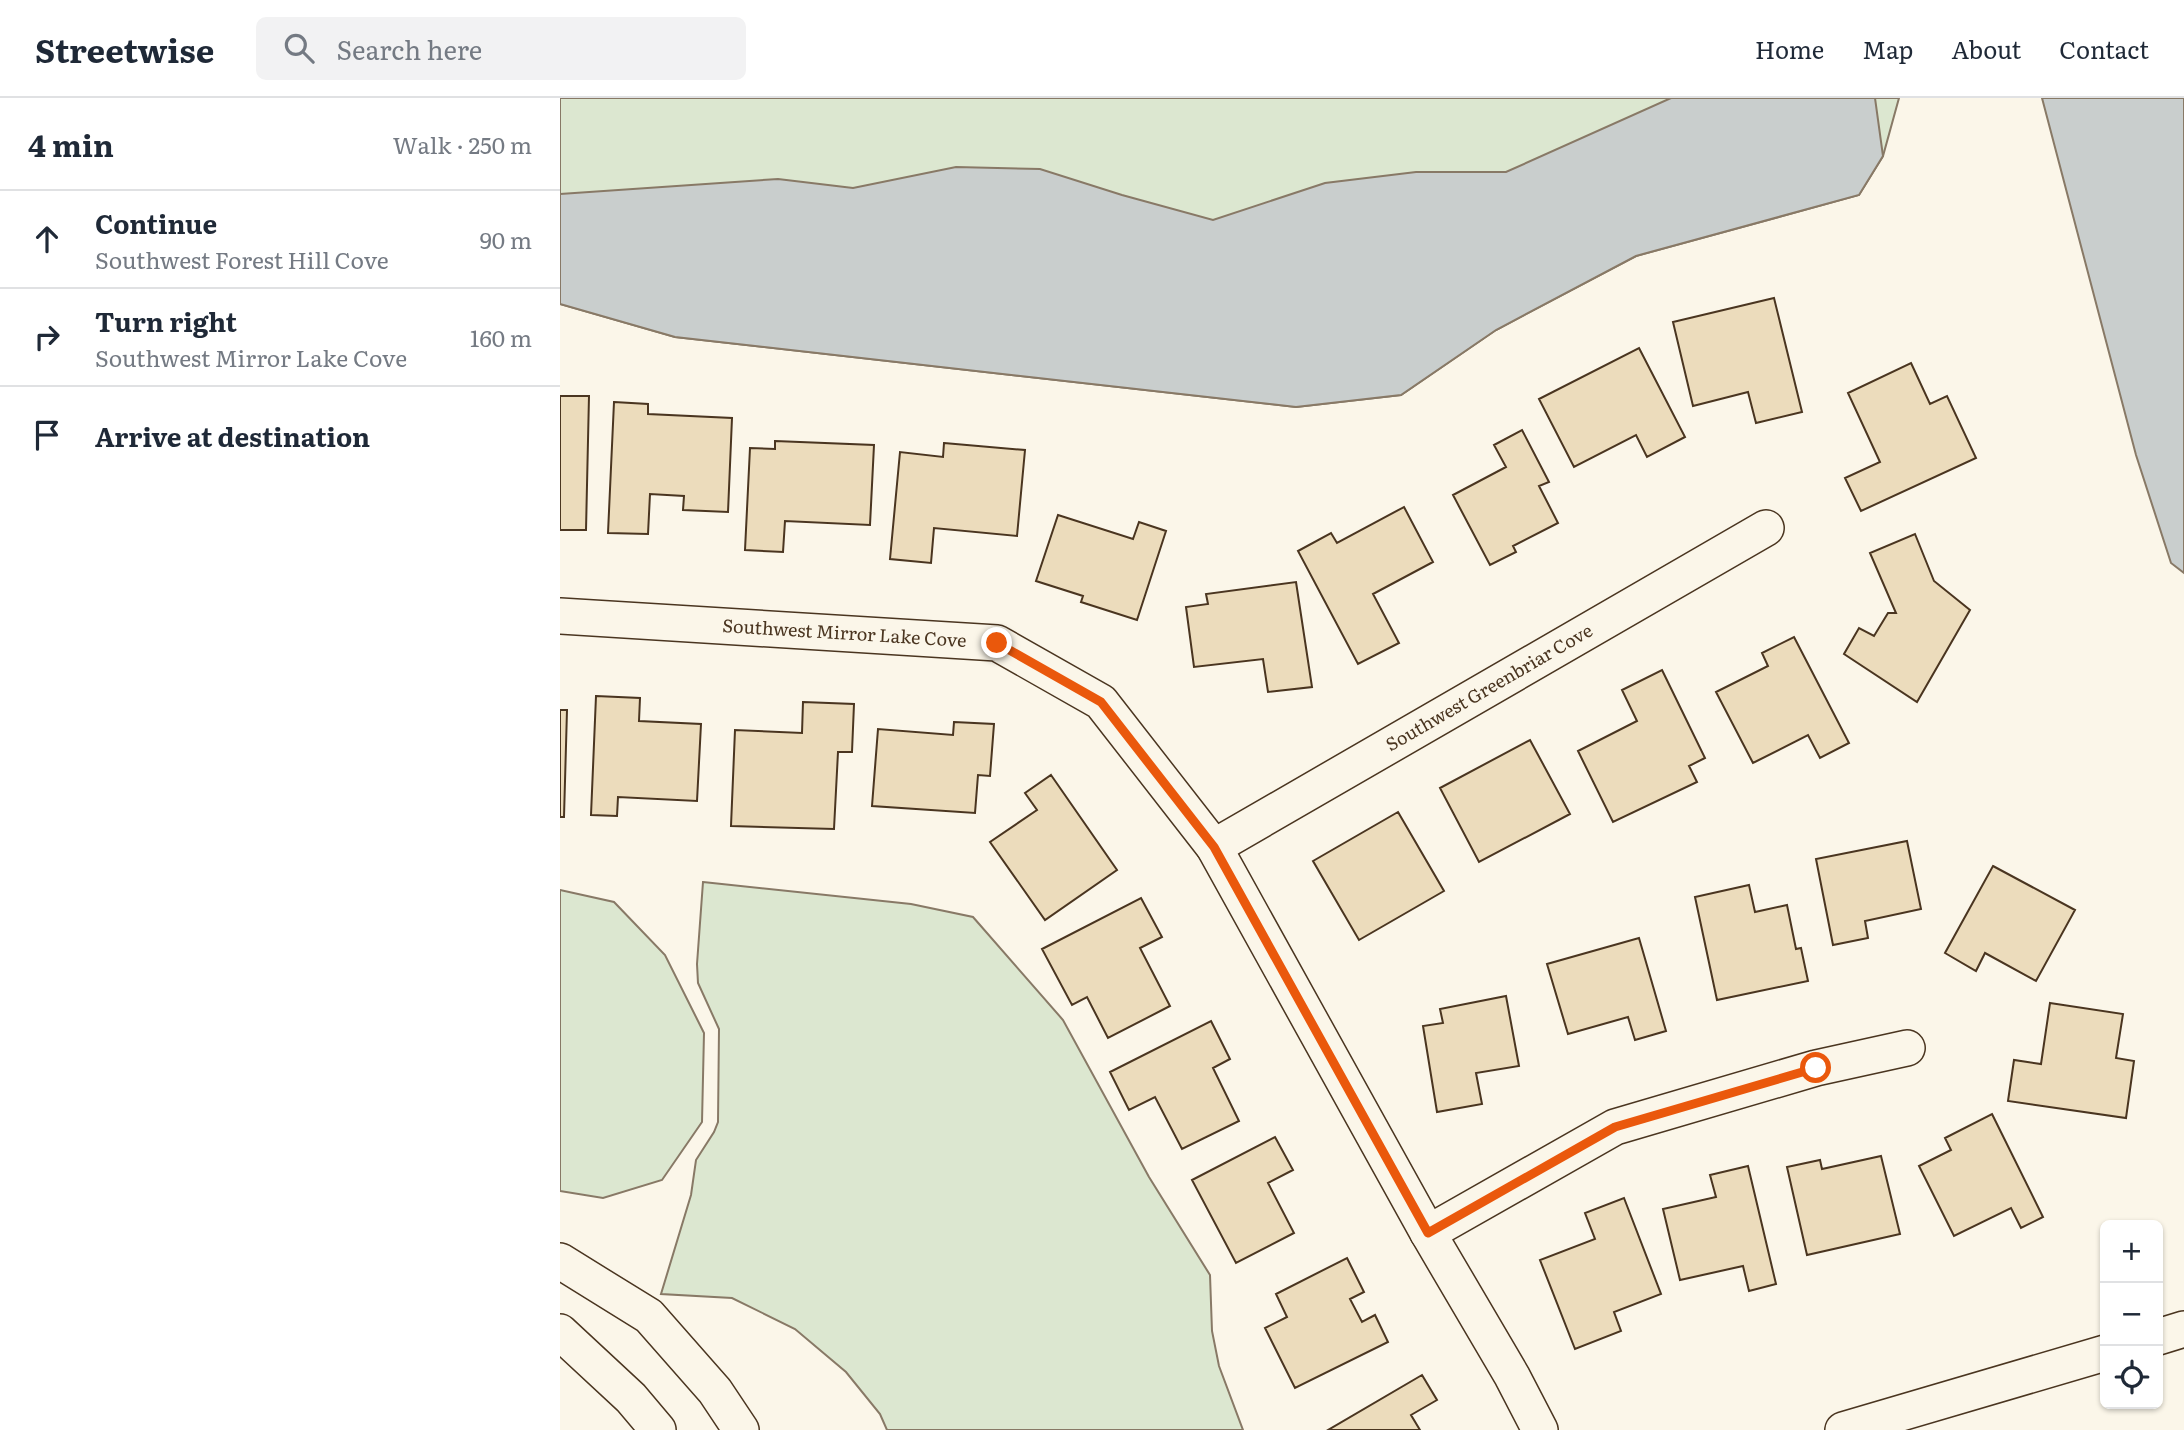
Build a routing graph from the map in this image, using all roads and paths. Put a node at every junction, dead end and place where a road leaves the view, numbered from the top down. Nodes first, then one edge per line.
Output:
1 (1766, 528) dead end
2 (560, 616) edge
3 (1214, 847) junction
4 (1907, 1048) dead end
5 (1428, 1233) junction
6 (560, 1261) edge
7 (2184, 1329) edge
8 (560, 1332) edge
9 (2163, 1335) edge
10 (2100, 1354) edge
11 (658, 1430) edge
12 (741, 1430) edge
13 (1540, 1430) edge
14 (1843, 1430) edge

1 - 3 street, Southwest Greenbriar Cove
2 - 3 street, Southwest Mirror Lake Cove
3 - 5 street, Southwest Mirror Lake Cove
4 - 5 street
5 - 13 street, Southwest Mirror Lake Cove
6 - 12 street
7 - 9 street
8 - 11 street
10 - 14 street

